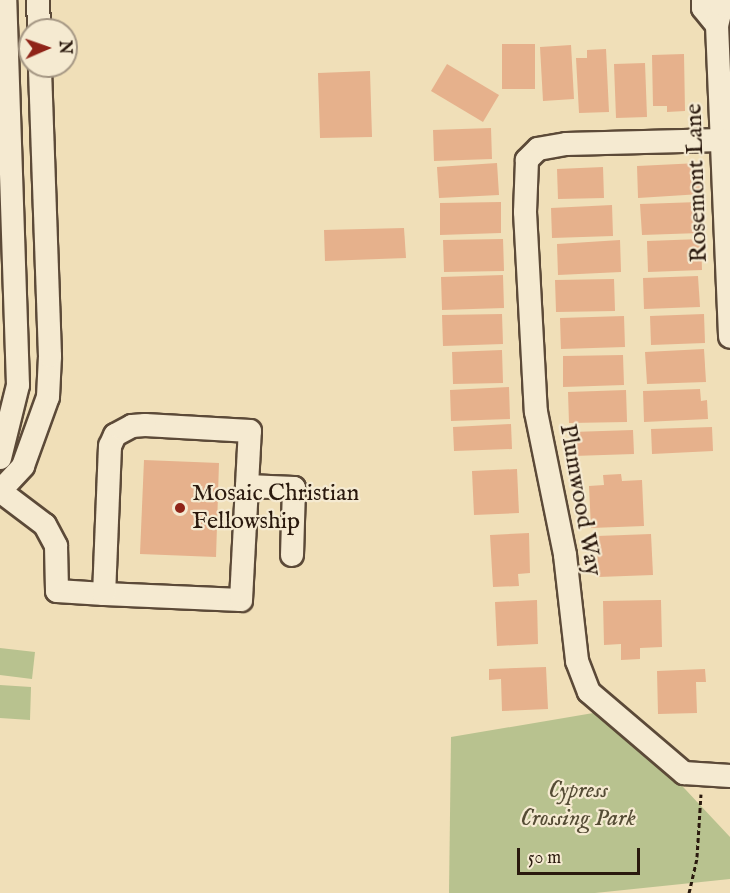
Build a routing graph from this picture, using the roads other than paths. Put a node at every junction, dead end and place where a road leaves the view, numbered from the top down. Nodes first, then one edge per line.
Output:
1 (4, 0) edge
2 (38, 0) edge
3 (703, 0) edge
4 (723, 0) edge
5 (39, 18) edge
6 (717, 25) junction
7 (40, 78) edge
8 (722, 140) junction
9 (730, 338) edge
10 (0, 459) edge
11 (0, 477) edge
12 (247, 486) junction
13 (0, 491) edge
14 (292, 555) dead end
15 (104, 594) junction
16 (730, 776) edge

1 - 10 street
2 - 5 street
3 - 6 street, Rosemont Lane
4 - 6 street, Rosemont Lane
6 - 8 street, Rosemont Lane
7 - 13 street
8 - 9 street, Rosemont Lane
8 - 16 street, Plumwood Way
11 - 13 street
12 - 14 street
12 - 15 street
12 - 15 street
13 - 15 street

